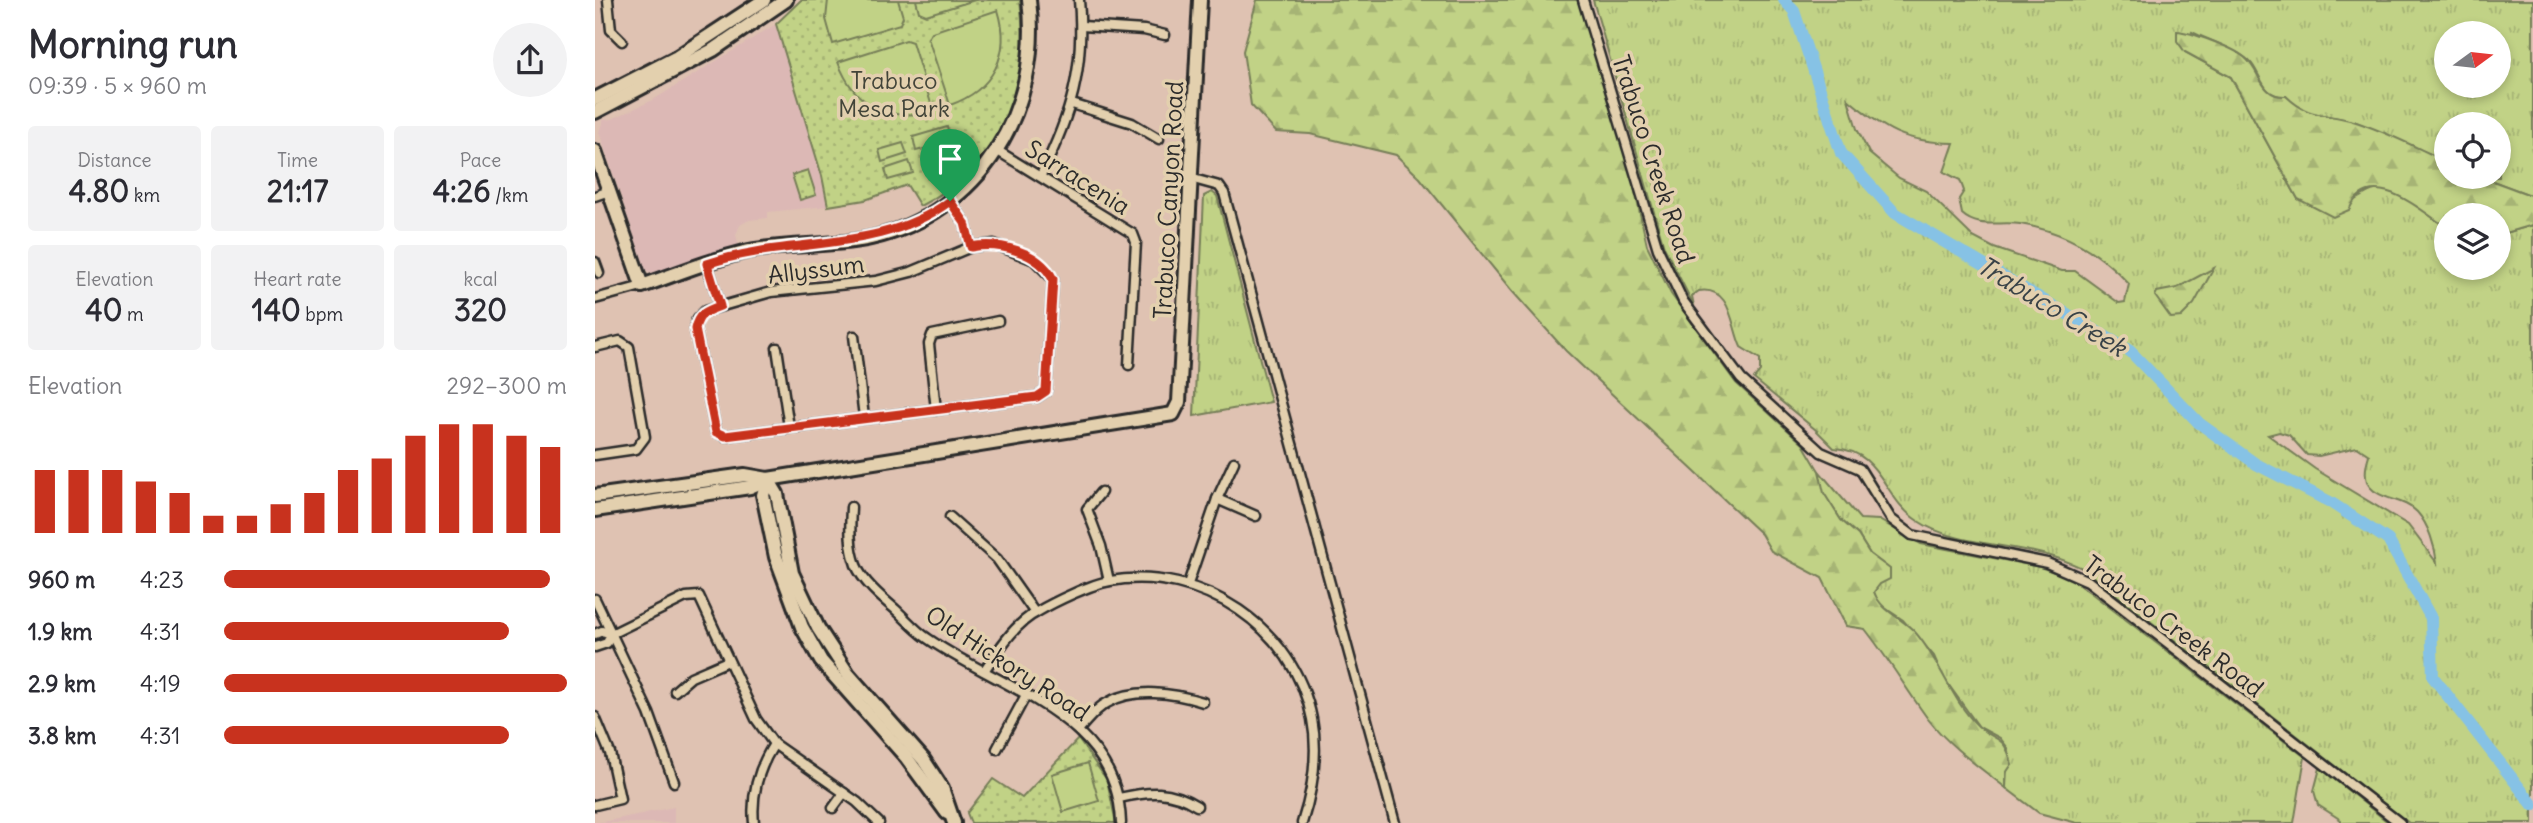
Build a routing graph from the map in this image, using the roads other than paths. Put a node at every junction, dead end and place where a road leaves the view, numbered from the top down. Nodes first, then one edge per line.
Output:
1 (608, 0) edge
2 (786, 0) edge
3 (1029, 0) edge
4 (1079, 0) edge
5 (1200, 0) edge
6 (1583, 0) edge
7 (763, 4) edge
8 (1081, 26) junction
9 (1165, 35) dead end
10 (622, 41) dead end
11 (595, 99) edge
12 (1072, 104) junction
13 (595, 112) edge
14 (1159, 139) dead end
15 (595, 150) edge
16 (998, 151) junction
17 (1041, 175) junction
18 (1190, 178) junction
19 (609, 191) junction
20 (595, 196) edge
21 (950, 201) junction
22 (971, 247) junction
23 (595, 262) edge
24 (707, 264) junction
25 (599, 273) dead end
26 (642, 286) junction
27 (595, 299) edge
28 (720, 306) junction
29 (998, 321) dead end
30 (854, 336) dead end
31 (595, 347) edge
32 (777, 348) dead end
33 (1129, 365) dead end
34 (936, 410) junction
35 (864, 417) junction
36 (789, 427) junction
37 (595, 455) edge
38 (1234, 462) dead end
39 (768, 479) junction
40 (1101, 492) dead end
41 (595, 496) edge
42 (1217, 499) junction
43 (852, 507) dead end
44 (595, 510) edge
45 (1256, 516) dead end
46 (950, 517) dead end
47 (1109, 581) junction
48 (1188, 584) junction
49 (595, 599) edge
50 (1035, 613) junction
51 (595, 634) edge
52 (611, 634) junction
53 (595, 648) edge
54 (728, 661) junction
55 (983, 671) junction
56 (675, 691) dead end
57 (1026, 695) junction
58 (1203, 702) dead end
59 (595, 716) edge
60 (1079, 729) junction
61 (774, 744) junction
62 (997, 749) dead end
63 (674, 782) dead end
64 (844, 793) junction
65 (1119, 798) junction
66 (595, 805) edge
67 (1197, 806) dead end
68 (834, 808) dead end
69 (952, 820) edge
70 (754, 823) edge
71 (879, 823) edge
72 (1121, 823) edge
73 (1302, 823) edge
74 (1395, 823) edge
75 (2400, 823) edge

1 - 10 street
2 - 7 main road
3 - 16 main road
4 - 8 street
5 - 18 main road, Trabuco Canyon Road
6 - 75 street, Trabuco Creek Road
7 - 11 main road
7 - 13 main road
8 - 9 street
8 - 12 street
12 - 14 street
12 - 17 street
15 - 19 main road
16 - 17 street, Sarracenia
16 - 21 main road
17 - 33 street, Sarracenia
18 - 39 main road, Trabuco Canyon Road
18 - 74 street
19 - 20 street
19 - 26 main road
21 - 22 street
21 - 24 main road
22 - 28 street, Allyssum
22 - 34 street, Allyssum
23 - 25 street
24 - 26 main road
24 - 28 street
26 - 27 street
28 - 36 street, Allyssum
29 - 34 street
30 - 35 street
31 - 37 street
32 - 36 street
34 - 35 street
35 - 36 street
38 - 42 street
39 - 41 main road
39 - 44 main road
39 - 69 main road
40 - 47 street
42 - 45 street
42 - 48 street
43 - 55 street, Old Hickory Road
46 - 50 street
47 - 48 street
47 - 50 street
48 - 73 street
49 - 52 street
50 - 55 street
51 - 52 street
52 - 53 street
52 - 54 street
52 - 63 street
54 - 56 street
54 - 61 street
55 - 57 street, Old Hickory Road
57 - 60 street, Old Hickory Road
57 - 62 street
58 - 60 street
59 - 66 street
60 - 65 street, Old Hickory Road
61 - 64 street
61 - 70 street
64 - 68 street
64 - 71 street
65 - 67 street
65 - 72 street, Old Hickory Road

